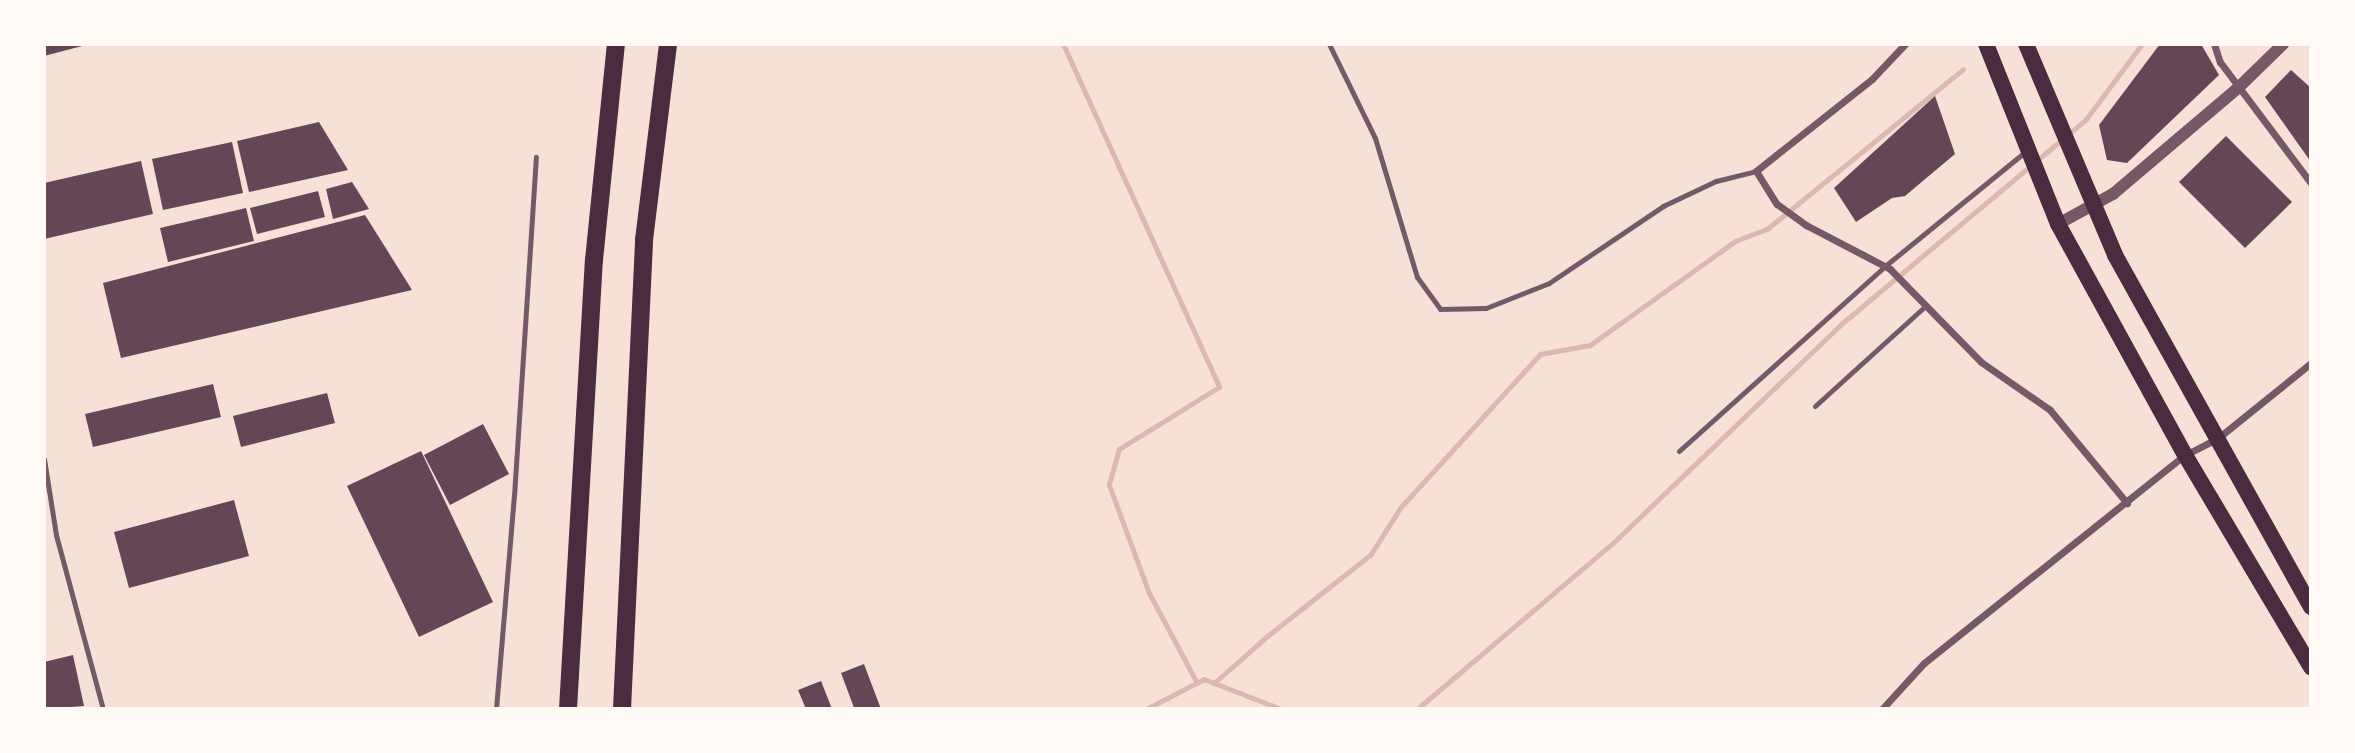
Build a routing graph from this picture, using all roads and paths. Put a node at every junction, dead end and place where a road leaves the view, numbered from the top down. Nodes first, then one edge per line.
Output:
1 (616, 44) edge
2 (668, 44) edge
3 (1329, 44) edge
4 (1905, 44) edge
5 (1986, 44) edge
6 (2026, 44) edge
7 (2214, 44) edge
8 (2283, 44) edge
9 (2239, 87) junction
10 (2028, 149) junction
11 (536, 157) dead end
12 (1756, 171) junction
13 (2311, 183) edge
14 (2092, 206) junction
15 (2058, 224) junction
16 (1888, 267) junction
17 (1924, 307) junction
18 (2311, 363) edge
19 (1815, 406) dead end
20 (2218, 438) junction
21 (1679, 452) dead end
22 (2185, 455) junction
23 (44, 458) edge
24 (2127, 503) junction
25 (2311, 607) edge
26 (2311, 667) edge
27 (103, 709) edge
28 (496, 709) edge
29 (568, 709) edge
30 (622, 709) edge
31 (1882, 709) edge

1 - 29 highway
2 - 30 highway
3 - 12 lane
4 - 12 street
5 - 10 main road
6 - 14 main road
7 - 9 street
8 - 9 street
9 - 13 street
9 - 14 street
10 - 15 main road
10 - 16 lane
11 - 28 lane
12 - 16 street
14 - 15 street
14 - 20 main road
15 - 22 main road
16 - 17 street
16 - 21 lane
17 - 19 lane
17 - 24 street
18 - 20 street
20 - 22 street
20 - 25 main road
22 - 24 street
22 - 26 main road
23 - 27 lane
24 - 31 street

